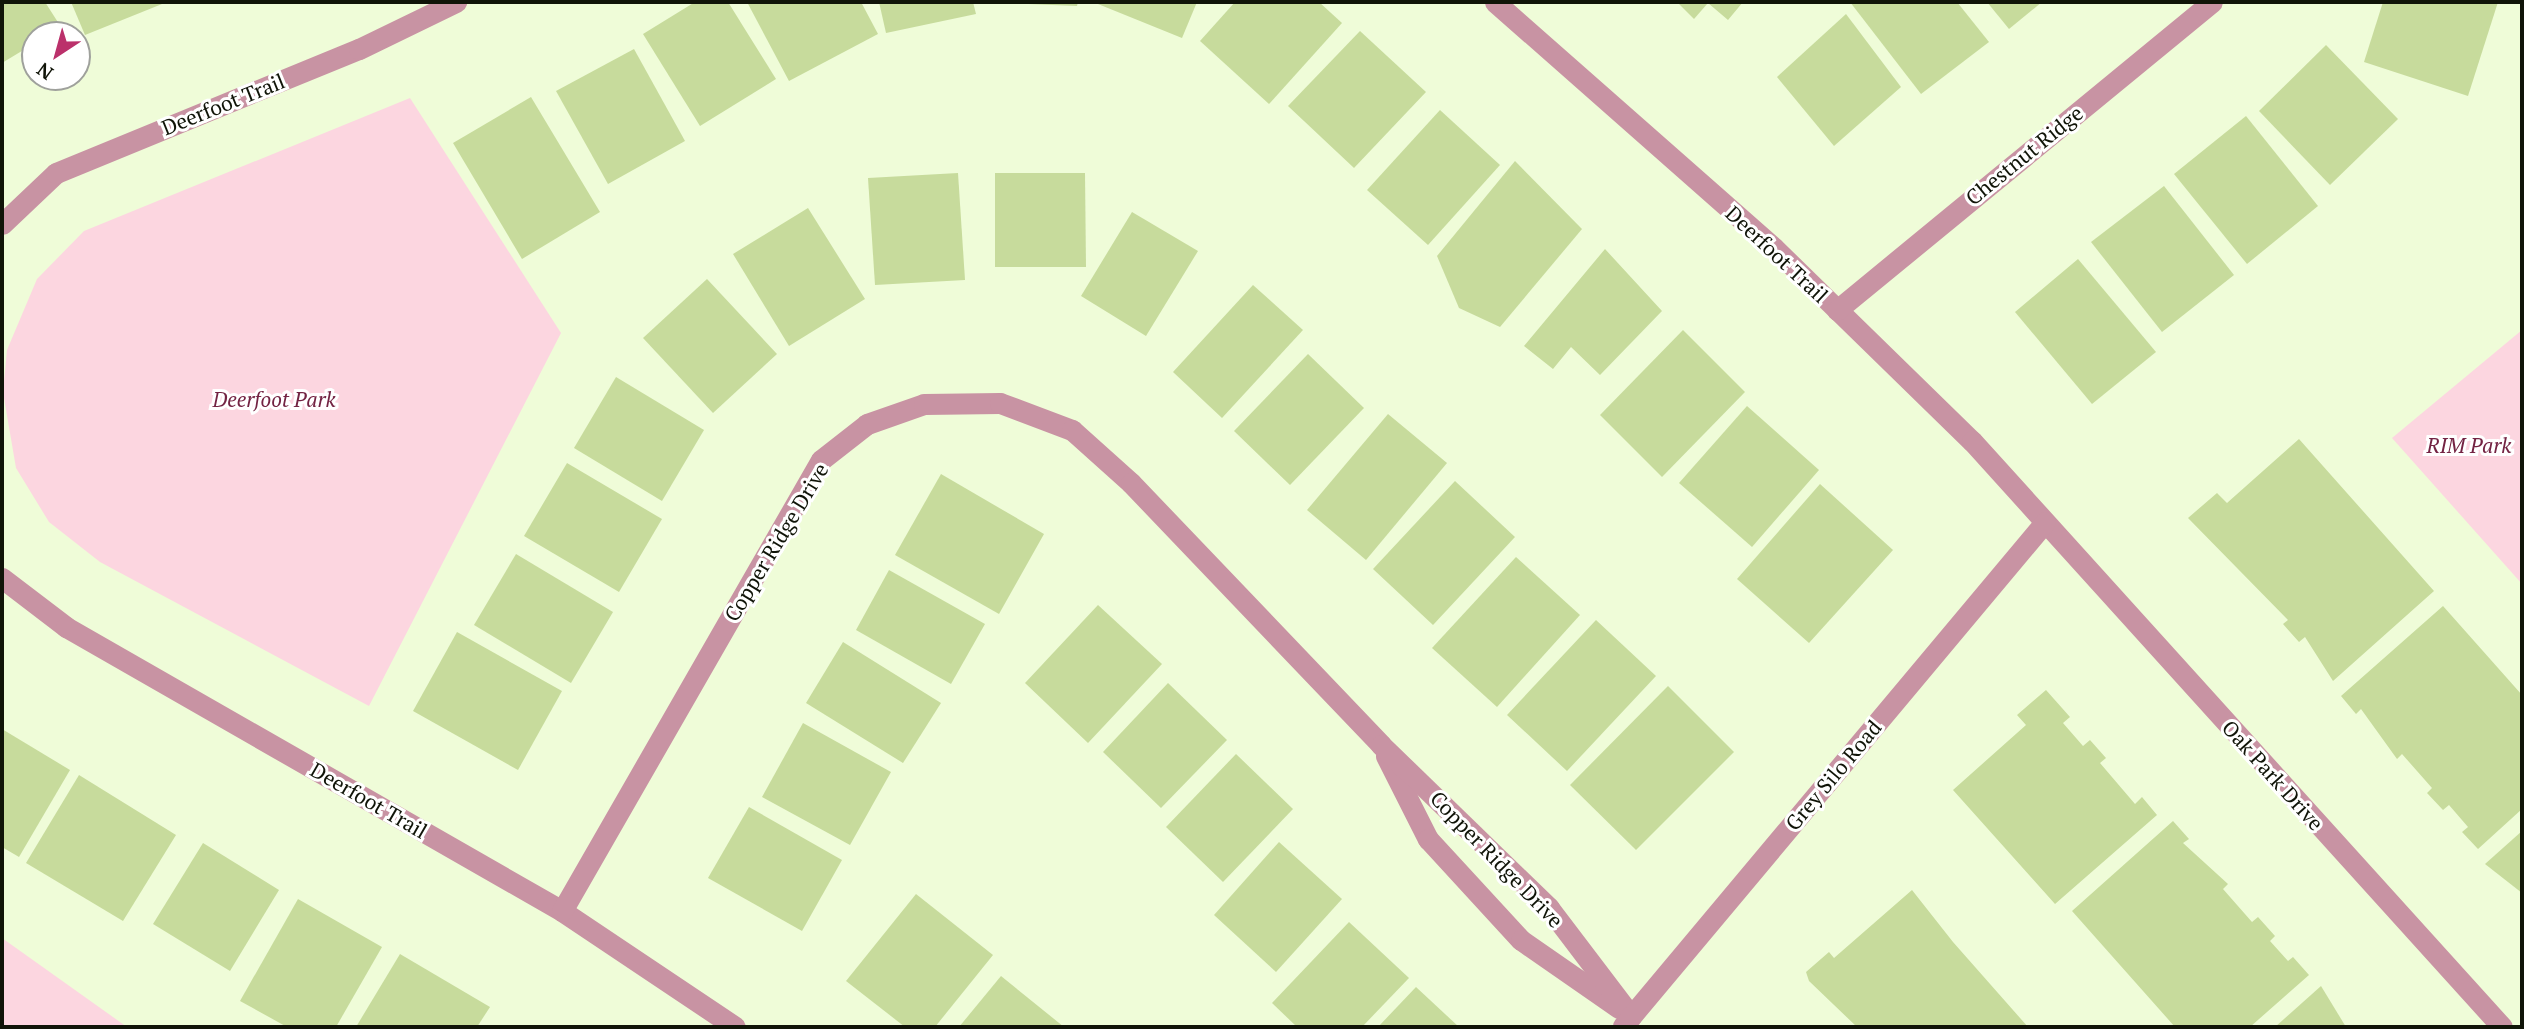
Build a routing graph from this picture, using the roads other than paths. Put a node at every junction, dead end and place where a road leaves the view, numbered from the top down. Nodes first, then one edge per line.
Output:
1 (456, 2) edge
2 (1495, 2) edge
3 (2212, 2) edge
4 (2, 224) edge
5 (1836, 310) junction
6 (2045, 522) junction
7 (2, 578) edge
8 (1381, 745) junction
9 (562, 911) junction
10 (1626, 1022) edge
11 (735, 1027) edge
12 (2502, 1027) edge

1 - 4 street, Deerfoot Trail
2 - 5 street, Deerfoot Trail
3 - 5 street, Chestnut Ridge
5 - 6 street, Deerfoot Trail
6 - 10 street, Grey Silo Road
6 - 12 street, Oak Park Drive
7 - 9 street, Deerfoot Trail
8 - 9 street, Copper Ridge Drive
8 - 10 street, Copper Ridge Drive
8 - 10 street, Copper Ridge Drive
9 - 11 street, Deerfoot Trail

